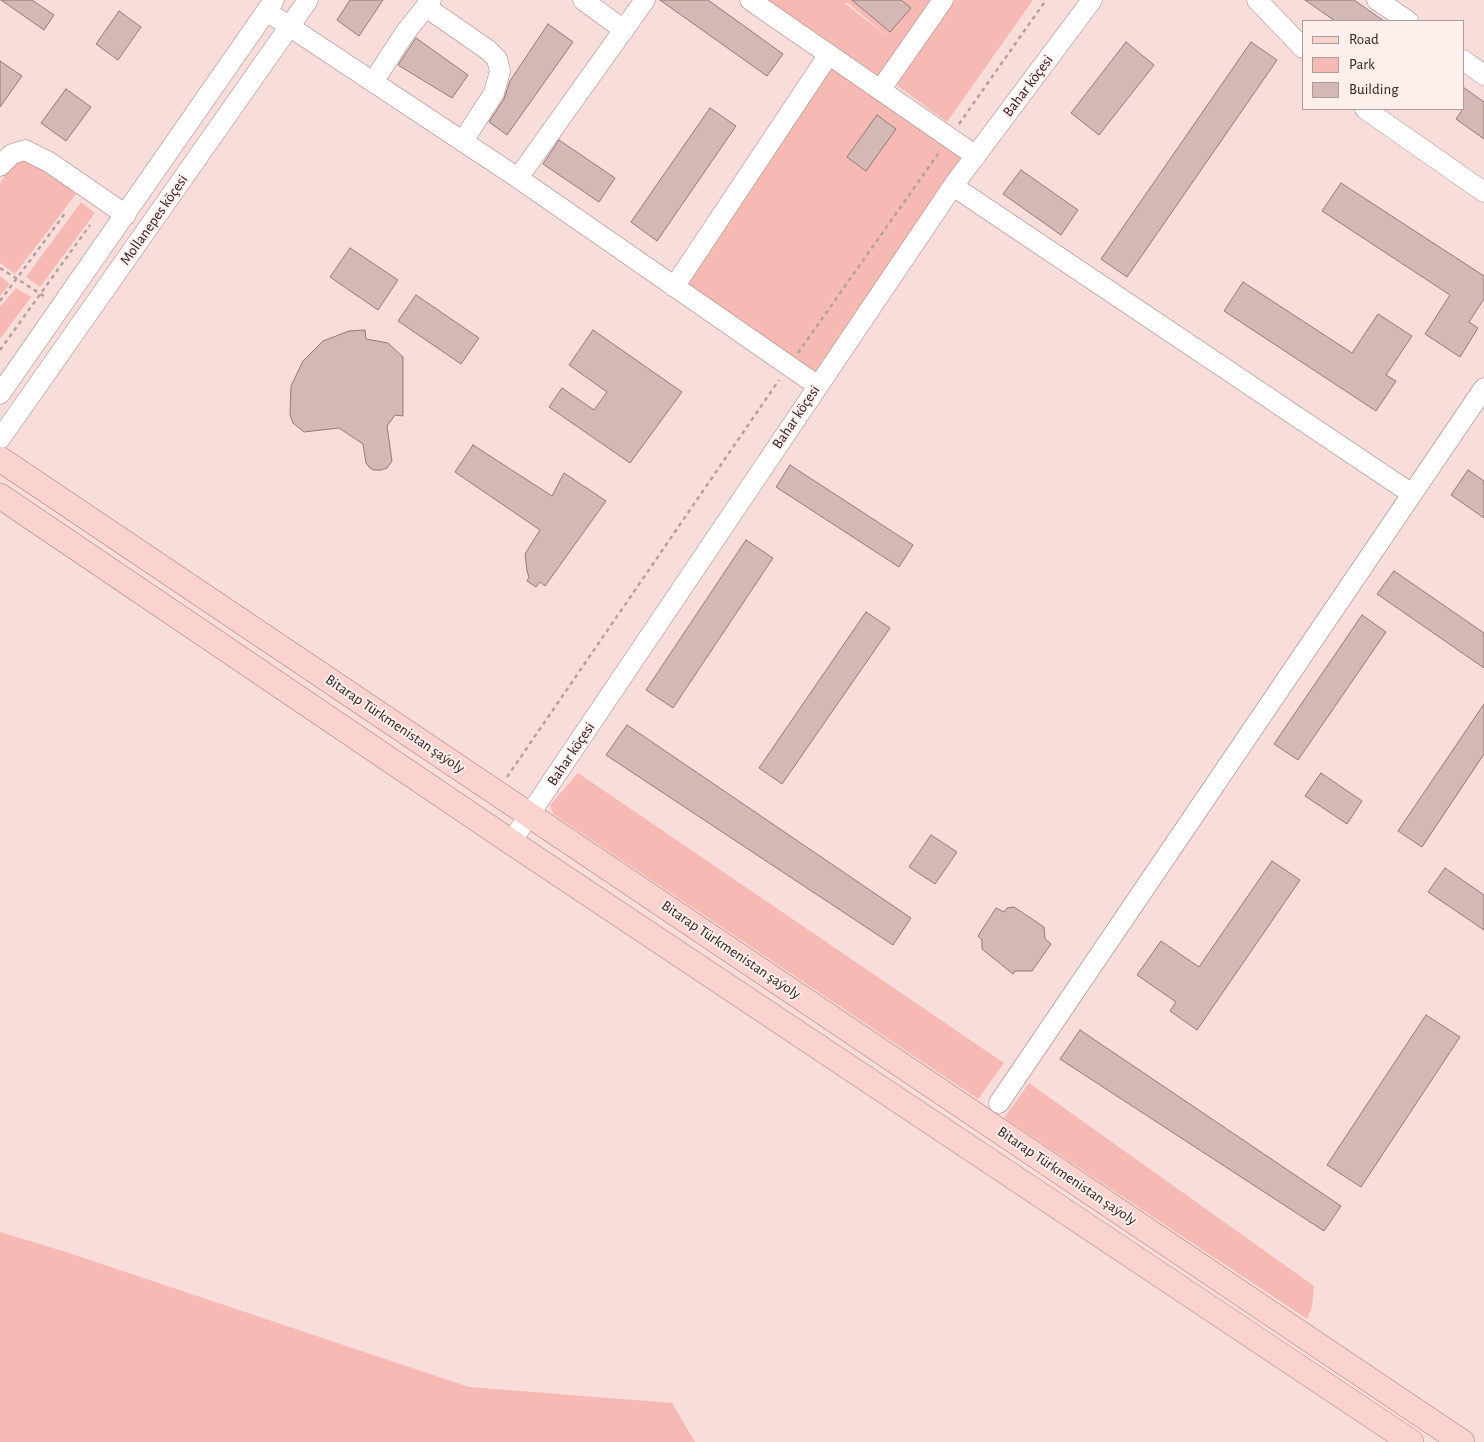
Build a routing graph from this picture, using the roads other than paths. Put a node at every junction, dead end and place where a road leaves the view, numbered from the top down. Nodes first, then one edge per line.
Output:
1 (308, 0) edge
2 (583, 0) edge
3 (645, 0) edge
4 (750, 0) edge
5 (944, 0) edge
6 (1092, 0) edge
7 (1257, 0) edge
8 (1377, 0) edge
9 (429, 3) edge
10 (270, 5) edge
11 (1407, 20) edge
12 (290, 26) junction
13 (624, 30) junction
14 (1302, 47) edge
15 (828, 54) junction
16 (1464, 61) edge
17 (1484, 75) edge
18 (373, 82) junction
19 (881, 89) junction
20 (1366, 110) edge
21 (463, 141) junction
22 (976, 156) junction
23 (0, 166) edge
24 (518, 178) junction
25 (953, 186) junction
26 (1484, 192) edge
27 (126, 215) junction
28 (674, 287) junction
29 (818, 386) junction
30 (1484, 388) edge
31 (0, 394) edge
32 (0, 440) edge
33 (0, 458) edge
34 (1412, 494) junction
35 (0, 496) edge
36 (529, 815) junction
37 (510, 842) junction
38 (999, 1103) dead end
39 (1411, 1442) edge
40 (1462, 1442) edge

1 - 12 street, Mollanepes köçesi
2 - 13 street
3 - 13 street
4 - 15 street
5 - 19 street
6 - 22 street, Bahar köçesi
7 - 14 street
8 - 11 street
9 - 18 street
9 - 21 street
10 - 12 street
10 - 27 street, Mollanepes köçesi
12 - 18 street
12 - 32 street, Mollanepes köçesi
13 - 24 street
15 - 19 street
15 - 28 street
16 - 17 street
18 - 21 street
19 - 22 street
20 - 26 street
21 - 24 street
22 - 25 street, Bahar köçesi
23 - 27 street
24 - 28 street
25 - 29 street, Bahar köçesi
25 - 34 street
27 - 31 street, Mollanepes köçesi
28 - 29 street
29 - 36 street, Bahar köçesi
30 - 34 street
33 - 36 main road, Bitarap Türkmenistan şaýoly
34 - 38 street
35 - 37 main road, Bitarap Türkmenistan şaýoly
36 - 37 street, Bahar köçesi
36 - 40 main road, Bitarap Türkmenistan şaýoly
37 - 39 main road, Bitarap Türkmenistan şaýoly

